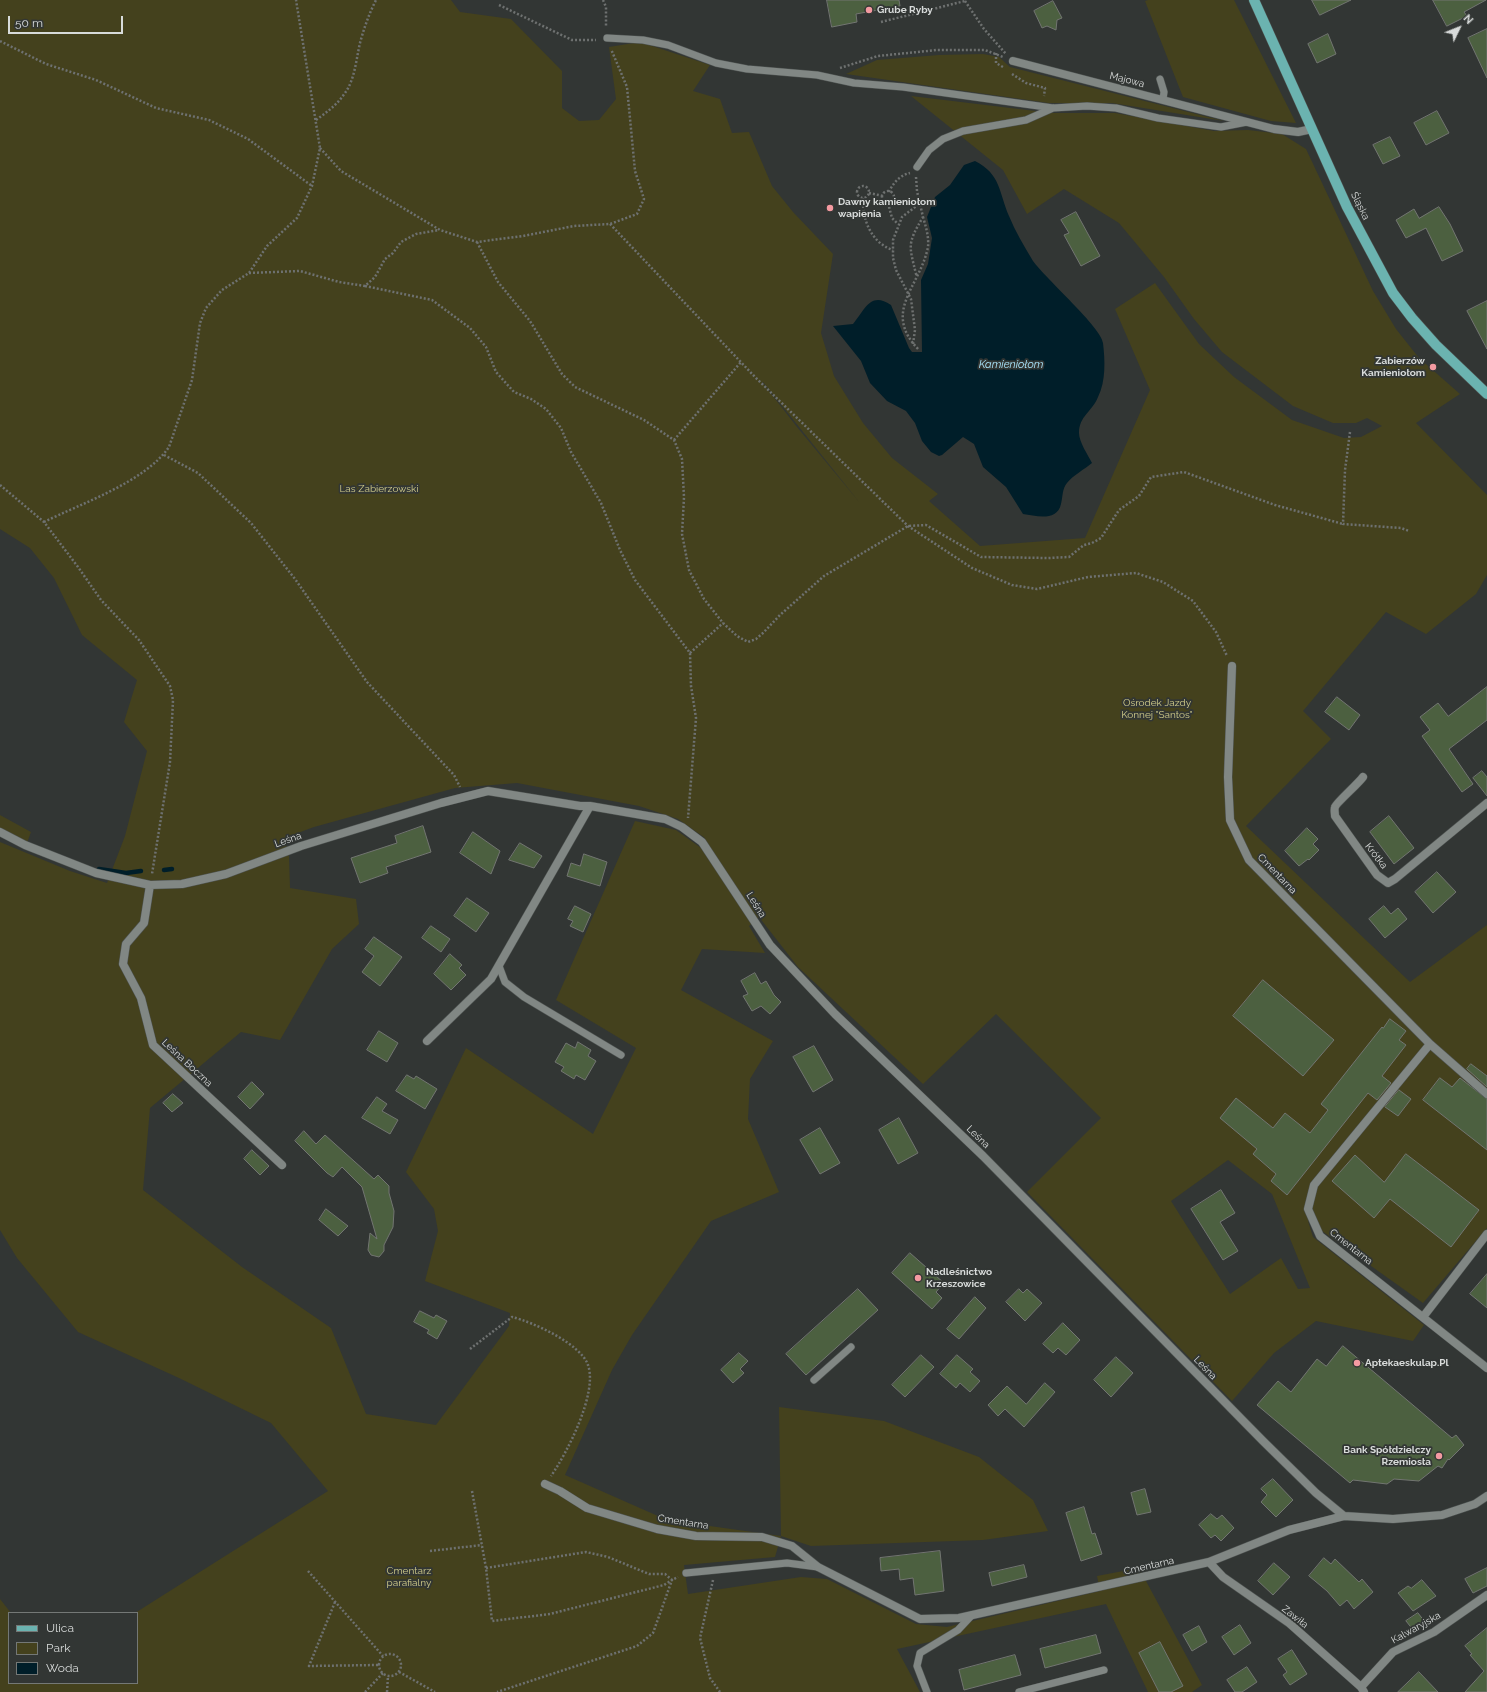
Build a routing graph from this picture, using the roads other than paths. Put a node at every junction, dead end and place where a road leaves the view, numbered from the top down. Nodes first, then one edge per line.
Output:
1 (1254, 0) edge
2 (607, 38) road end
3 (1013, 61) road end
4 (1160, 79) dead end
5 (1163, 99) junction
6 (1053, 108) junction
7 (1251, 122) junction
8 (1312, 129) junction
9 (917, 167) dead end
10 (1487, 394) edge
11 (1232, 666) road end
12 (1363, 777) dead end
13 (1487, 803) edge
14 (590, 806) junction
15 (0, 832) edge
16 (150, 885) junction
17 (499, 966) junction
18 (428, 1040) dead end
19 (1430, 1044) junction
20 (622, 1055) dead end
21 (1487, 1094) edge
22 (282, 1165) dead end
23 (1487, 1234) edge
24 (1423, 1317) junction
25 (851, 1347) dead end
26 (1487, 1368) edge
27 (814, 1380) dead end
28 (545, 1484) road end
29 (1487, 1496) edge
30 (1344, 1516) junction
31 (1209, 1562) junction
32 (818, 1567) junction
33 (686, 1572) road end
34 (1487, 1596) edge
35 (972, 1615) junction
36 (1104, 1670) dead end
37 (1363, 1690) edge
38 (926, 1692) edge
39 (1020, 1692) edge

1 - 8 main road, Śląska
2 - 6 lane
3 - 5 street, Majowa
4 - 5 lane
5 - 7 street, Majowa
6 - 7 lane
6 - 9 lane
7 - 8 street, Majowa
8 - 10 main road, Śląska
11 - 19 street, Cmentarna
12 - 13 street, Krótka
14 - 16 street, Leśna
14 - 17 street
14 - 30 street, Leśna
15 - 16 street, Leśna
16 - 22 street, Leśna Boczna
17 - 18 street
17 - 20 lane
19 - 21 street, Cmentarna
19 - 24 street, Cmentarna
23 - 24 street
24 - 26 street, Cmentarna
25 - 27 lane
28 - 32 street, Cmentarna
29 - 30 street, Cmentarna
30 - 31 street, Cmentarna
31 - 35 street, Cmentarna
31 - 37 street, Zawiła
32 - 33 lane, Cmentarna
32 - 35 street, Cmentarna
34 - 37 street, Kalwaryjska
35 - 38 lane
36 - 39 lane

